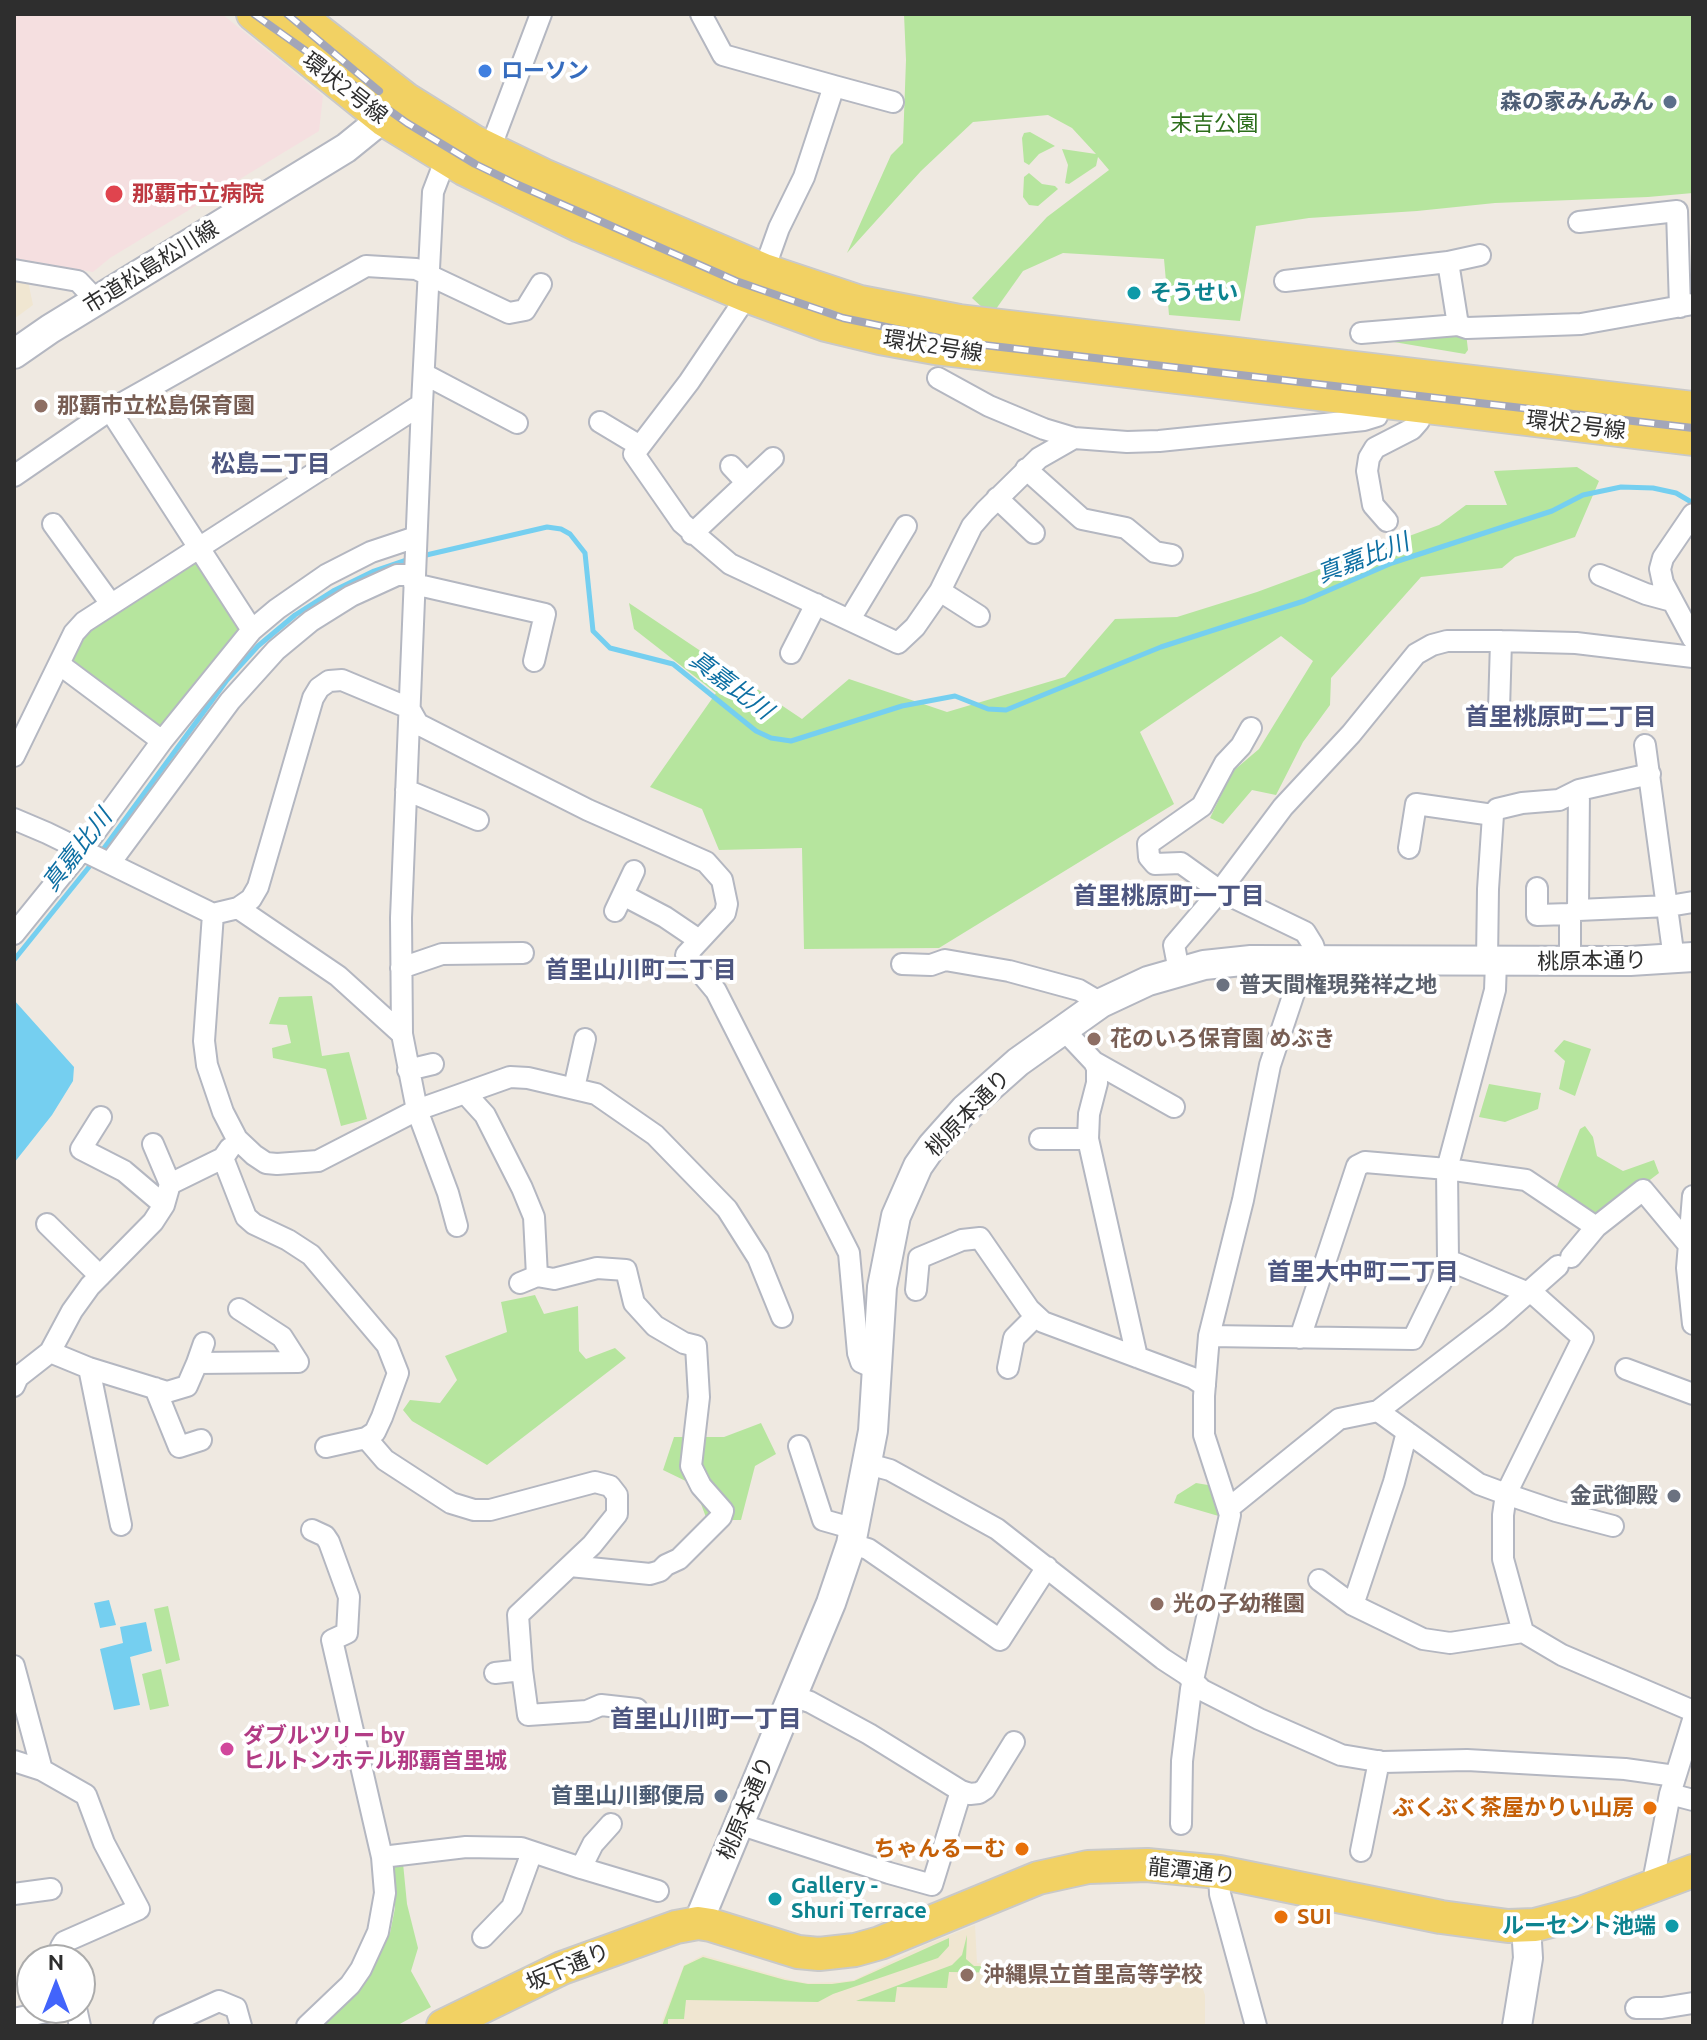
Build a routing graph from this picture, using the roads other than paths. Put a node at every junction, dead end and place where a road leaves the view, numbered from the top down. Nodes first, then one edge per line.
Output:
1 (253, 14) edge
2 (297, 14) edge
3 (541, 14) edge
4 (699, 16) edge
5 (834, 86) junction
6 (893, 102) dead end
7 (395, 109) junction
8 (490, 149) junction
9 (446, 158) junction
10 (1579, 222) dead end
11 (1480, 255) dead end
12 (1448, 262) junction
13 (14, 270) edge
14 (429, 275) junction
15 (1285, 281) dead end
16 (755, 283) junction
17 (541, 284) dead end
18 (97, 301) junction
19 (1686, 306) edge
20 (1458, 325) junction
21 (1361, 333) dead end
22 (14, 354) edge
23 (424, 374) junction
24 (938, 378) dead end
25 (1379, 402) junction
26 (422, 404) junction
27 (1421, 407) junction
28 (1693, 408) edge
29 (110, 410) junction
30 (600, 422) dead end
31 (517, 423) dead end
32 (1074, 438) junction
33 (1693, 439) edge
34 (640, 446) junction
35 (773, 458) dead end
36 (731, 466) dead end
37 (1026, 469) junction
38 (14, 476) edge
39 (746, 482) junction
40 (997, 498) junction
41 (1693, 514) edge
42 (1387, 521) dead end
43 (53, 524) dead end
44 (906, 526) dead end
45 (1034, 533) dead end
46 (692, 534) junction
47 (416, 542) junction
48 (199, 549) junction
49 (1172, 555) dead end
50 (1600, 575) dead end
51 (414, 577) junction
52 (940, 591) junction
53 (1672, 601) junction
54 (111, 604) junction
55 (816, 604) junction
56 (979, 616) dead end
57 (850, 619) junction
58 (252, 630) junction
59 (1693, 639) edge
60 (1501, 641) junction
61 (791, 653) dead end
62 (1693, 657) edge
63 (534, 661) dead end
64 (59, 664) junction
65 (409, 708) junction
66 (1499, 710) dead end
67 (1251, 728) dead end
68 (162, 741) junction
69 (1645, 745) dead end
70 (14, 756) edge
71 (1650, 774) junction
72 (406, 790) junction
73 (1579, 790) junction
74 (1493, 815) junction
75 (14, 819) edge
76 (478, 820) dead end
77 (1409, 848) dead end
78 (97, 857) junction
79 (634, 871) dead end
80 (1537, 888) dead end
81 (1220, 891) junction
82 (1693, 902) edge
83 (1669, 906) junction
84 (238, 908) junction
85 (1574, 912) junction
86 (213, 914) junction
87 (14, 934) edge
88 (699, 940) junction
89 (523, 953) dead end
90 (1684, 958) edge
91 (1308, 960) junction
92 (1570, 961) junction
93 (1491, 962) junction
94 (902, 964) dead end
95 (401, 968) junction
96 (1179, 971) junction
97 (1101, 1003) junction
98 (1063, 1029) junction
99 (402, 1034) junction
100 (585, 1039) dead end
101 (1094, 1062) junction
102 (433, 1064) dead end
103 (408, 1070) junction
104 (574, 1088) junction
105 (465, 1093) junction
106 (1174, 1107) dead end
107 (417, 1110) junction
108 (101, 1117) dead end
109 (237, 1139) junction
110 (1040, 1139) dead end
111 (1088, 1139) junction
112 (153, 1144) dead end
113 (223, 1158) junction
114 (1447, 1169) junction
115 (170, 1184) junction
116 (1693, 1196) edge
117 (164, 1205) junction
118 (47, 1224) dead end
119 (457, 1226) dead end
120 (1596, 1227) junction
121 (1691, 1249) edge
122 (1448, 1260) junction
123 (100, 1276) junction
124 (916, 1290) dead end
125 (1528, 1292) junction
126 (239, 1309) dead end
127 (782, 1317) dead end
128 (1035, 1317) junction
129 (1693, 1324) edge
130 (1209, 1336) junction
131 (1300, 1338) junction
132 (1413, 1339) junction
133 (204, 1343) dead end
134 (50, 1352) junction
135 (1137, 1357) junction
136 (197, 1363) junction
137 (1441, 1364) junction
138 (89, 1368) junction
139 (1008, 1368) dead end
140 (1626, 1369) dead end
141 (879, 1370) junction
142 (15, 1379) edge
143 (1205, 1386) junction
144 (155, 1388) junction
145 (1693, 1394) edge
146 (1378, 1411) junction
147 (1407, 1432) junction
148 (366, 1438) junction
149 (201, 1440) dead end
150 (799, 1446) dead end
151 (326, 1447) dead end
152 (868, 1464) junction
153 (1506, 1494) junction
154 (1229, 1508) junction
155 (121, 1525) dead end
156 (1613, 1526) dead end
157 (312, 1530) dead end
158 (853, 1536) junction
159 (570, 1566) junction
160 (1047, 1567) junction
161 (1319, 1580) dead end
162 (1353, 1605) junction
163 (1523, 1632) junction
164 (14, 1666) edge
165 (522, 1670) junction
166 (495, 1673) dead end
167 (1192, 1681) junction
168 (792, 1696) junction
169 (637, 1709) dead end
170 (1693, 1711) edge
171 (1693, 1720) edge
172 (1014, 1742) dead end
173 (14, 1761) edge
174 (1379, 1761) junction
175 (42, 1770) junction
176 (1673, 1785) junction
177 (961, 1791) junction
178 (1693, 1800) edge
179 (611, 1824) dead end
180 (739, 1824) junction
181 (1181, 1824) dead end
182 (1361, 1851) dead end
183 (532, 1852) junction
184 (382, 1857) junction
185 (581, 1868) junction
186 (1693, 1871) edge
187 (1219, 1872) junction
188 (1652, 1887) junction
189 (51, 1889) dead end
190 (658, 1891) dead end
191 (14, 1894) edge
192 (698, 1923) junction
193 (1526, 1926) junction
194 (483, 1937) dead end
195 (63, 1944) edge
196 (1693, 2003) edge
197 (1636, 2008) dead end
198 (1262, 2024) edge
199 (164, 2026) edge
200 (241, 2026) edge
201 (307, 2026) edge
202 (443, 2026) edge
203 (1517, 2026) edge

1 - 7 main road, 環状2号線
2 - 7 main road, 環状2号線
3 - 8 street
4 - 5 street
5 - 6 street
5 - 16 street
7 - 8 main road, 環状2号線
7 - 9 main road, 環状2号線
7 - 18 main road, 市道松島松川線
8 - 16 main road, 環状2号線
9 - 14 street
9 - 16 main road, 環状2号線
10 - 19 street
11 - 12 street
12 - 15 street
12 - 20 street
13 - 18 street
14 - 17 street
14 - 23 street
14 - 29 street
16 - 25 main road, 環状2号線
16 - 28 main road, 環状2号線
16 - 34 street
18 - 22 main road, 市道松島松川線
19 - 20 street
20 - 21 street
23 - 26 street
23 - 31 street
24 - 32 street
25 - 27 main road, 環状2号線
25 - 32 street
26 - 47 street
26 - 48 street
27 - 33 main road, 環状2号線
27 - 42 street
29 - 38 street
29 - 48 street
30 - 34 street
32 - 37 street
34 - 46 street
35 - 39 street
36 - 39 street
37 - 40 street
37 - 49 street
39 - 46 street
40 - 45 street
40 - 52 street
41 - 53 street
43 - 54 street
44 - 57 street
46 - 55 street
47 - 51 street
47 - 58 street
48 - 54 street
48 - 58 street
50 - 53 street
51 - 63 street
51 - 65 street
51 - 78 street
52 - 56 street
52 - 57 street
53 - 59 street
54 - 64 street
55 - 57 street
55 - 61 street
58 - 68 street
60 - 62 street
60 - 66 street
60 - 81 street
64 - 68 street
64 - 70 street
65 - 72 street
65 - 84 street
65 - 88 street
67 - 81 street
68 - 78 street
69 - 71 street
71 - 73 street
71 - 83 street
72 - 76 street
72 - 95 street
73 - 74 street
73 - 85 street
74 - 77 street
74 - 93 street
75 - 78 street
78 - 86 street
78 - 87 street
79 - 88 street
80 - 85 street
81 - 91 street
81 - 96 street
82 - 83 street
83 - 85 street
83 - 90 street
84 - 86 street
84 - 99 street
85 - 92 street
86 - 109 street
88 - 141 street
89 - 95 street
90 - 92 main road, 桃原本通り
91 - 93 main road, 桃原本通り
91 - 96 main road, 桃原本通り
91 - 130 street
92 - 93 main road, 桃原本通り
93 - 114 street
94 - 97 street
95 - 99 street
96 - 97 main road, 桃原本通り
97 - 98 main road, 桃原本通り
98 - 101 street
98 - 141 main road, 桃原本通り
99 - 103 street
100 - 104 street
101 - 106 street
101 - 111 street
102 - 103 street
103 - 107 street
104 - 105 street
104 - 127 street
105 - 107 street
105 - 159 street
107 - 109 street
107 - 119 street
108 - 117 street
109 - 113 street
110 - 111 street
111 - 135 street
112 - 115 street
113 - 115 street
113 - 148 street
114 - 120 street
114 - 122 street
114 - 131 street
115 - 117 street
116 - 121 street
117 - 123 street
118 - 123 street
120 - 121 street
120 - 125 street
121 - 129 street
122 - 125 street
122 - 132 street
123 - 134 street
124 - 128 street
125 - 137 street
125 - 153 street
126 - 136 street
128 - 135 street
128 - 139 street
130 - 131 street
130 - 143 street
131 - 132 street
132 - 137 street
133 - 136 street
134 - 138 street
134 - 142 street
135 - 143 street
136 - 144 street
137 - 146 street
138 - 144 street
138 - 155 street
140 - 145 street
141 - 152 main road, 桃原本通り
143 - 154 street
144 - 149 street
146 - 147 street
146 - 154 street
147 - 153 street
147 - 162 street
148 - 151 street
148 - 159 street
150 - 158 street
152 - 158 main road, 桃原本通り
152 - 160 street
153 - 156 street
153 - 163 street
154 - 167 street
157 - 184 street
158 - 160 street
158 - 168 main road, 桃原本通り
159 - 165 street
160 - 167 street
161 - 162 street
162 - 163 street
163 - 170 street
164 - 175 street
165 - 166 street
165 - 169 street
167 - 174 street
167 - 181 street
168 - 177 street
168 - 180 main road, 桃原本通り
171 - 176 street
172 - 177 street
173 - 175 street
174 - 176 street
174 - 182 street
175 - 195 street
176 - 178 street
176 - 188 street
177 - 180 street
179 - 185 street
180 - 192 main road, 桃原本通り
183 - 184 street
183 - 185 street
183 - 194 street
184 - 201 street
185 - 190 street
186 - 188 main road, 龍潭通り
187 - 192 main road, 龍潭通り
187 - 193 main road, 龍潭通り
187 - 198 street
188 - 193 main road, 龍潭通り
189 - 191 street
192 - 202 main road, 坂下通り
193 - 203 main road
196 - 197 street
199 - 200 street

